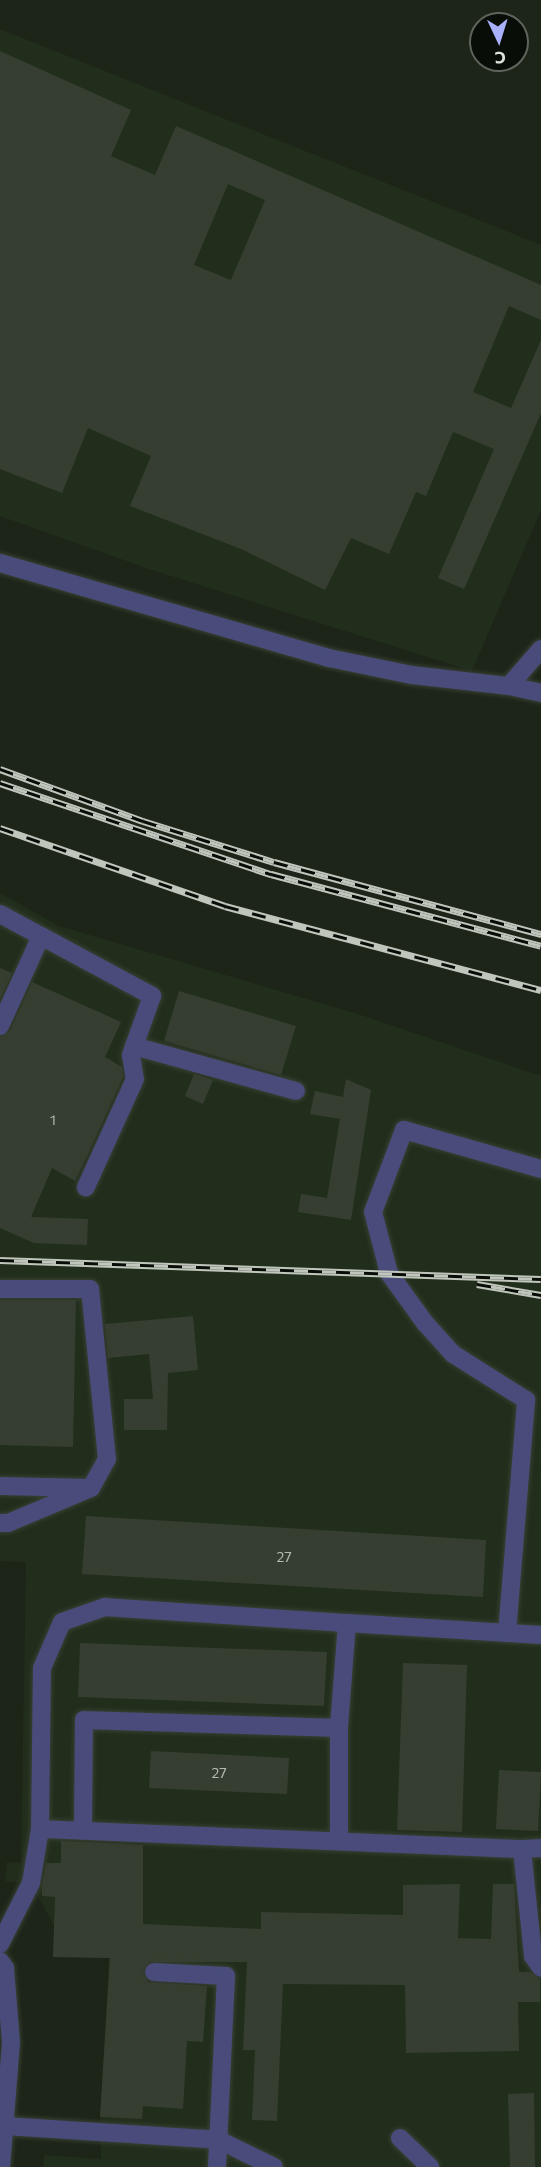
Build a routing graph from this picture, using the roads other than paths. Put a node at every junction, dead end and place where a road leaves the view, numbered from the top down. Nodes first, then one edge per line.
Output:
1 (0, 563) edge
2 (541, 649) edge
3 (509, 686) junction
4 (541, 693) edge
5 (0, 914) edge
6 (42, 936) junction
7 (0, 1026) edge
8 (134, 1046) junction
9 (296, 1091) dead end
10 (541, 1169) edge
11 (86, 1187) dead end
12 (0, 1289) edge
13 (534, 1400) edge
14 (0, 1486) edge
15 (91, 1488) junction
16 (0, 1523) edge
17 (347, 1623) junction
18 (507, 1633) junction
19 (541, 1635) edge
20 (339, 1728) junction
21 (40, 1829) junction
22 (83, 1830) junction
23 (339, 1841) junction
24 (541, 1848) edge
25 (522, 1849) junction
26 (0, 1944) edge
27 (0, 1961) edge
28 (541, 1968) edge
29 (154, 1972) dead end
30 (6, 2040) edge
31 (4, 2126) junction
32 (400, 2139) dead end
33 (219, 2140) junction
34 (0, 2167) edge
35 (217, 2167) edge
36 (274, 2167) edge
37 (430, 2167) edge

1 - 3 street
2 - 3 street
3 - 4 street
5 - 6 street
6 - 7 street
6 - 8 street
8 - 9 street
8 - 11 street
10 - 13 street
12 - 15 street
13 - 18 street
14 - 15 street
15 - 16 street
17 - 18 street
17 - 20 street
17 - 21 street
18 - 19 street
20 - 22 street
20 - 23 street
21 - 22 street
21 - 26 street
22 - 23 street
23 - 25 street
24 - 25 street
25 - 28 street
27 - 30 street
29 - 33 street
30 - 31 street
31 - 33 street
31 - 34 street
32 - 37 street
33 - 35 street
33 - 36 street

